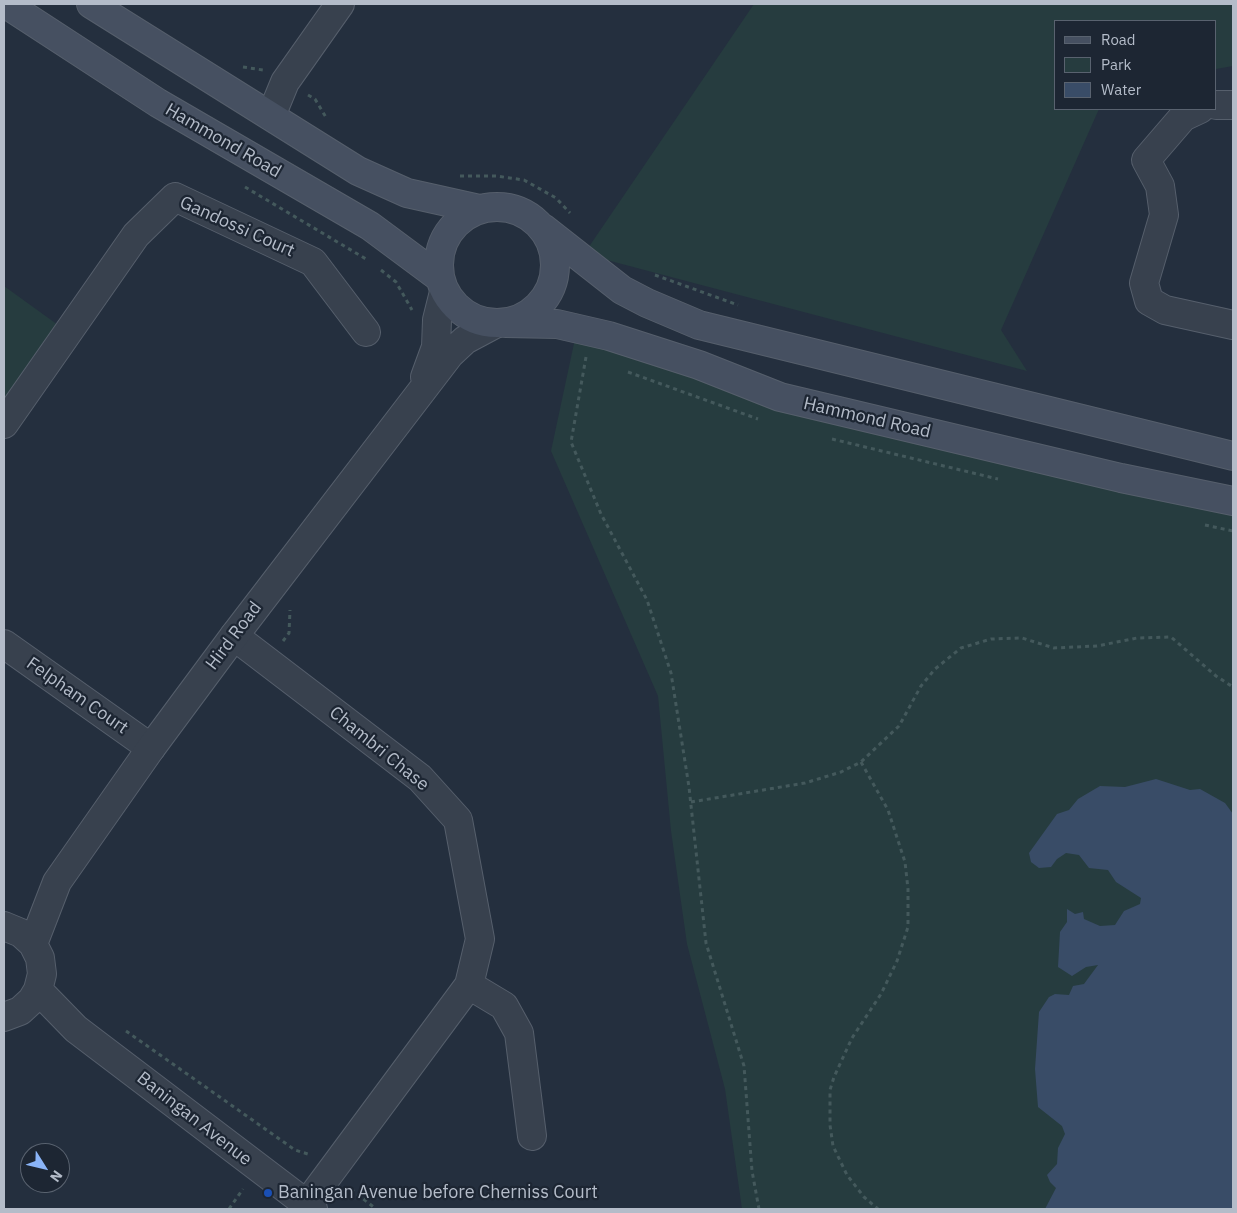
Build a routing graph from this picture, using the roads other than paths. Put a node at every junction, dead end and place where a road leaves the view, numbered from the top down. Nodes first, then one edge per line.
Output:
1 (6, 4) edge
2 (91, 4) edge
3 (340, 4) edge
4 (1217, 105) edge
5 (1233, 105) edge
6 (1198, 110) edge
7 (270, 116) junction
8 (479, 209) junction
9 (543, 228) junction
10 (442, 285) junction
11 (500, 323) junction
12 (1233, 325) edge
13 (366, 332) dead end
14 (418, 395) junction
15 (4, 424) edge
16 (1233, 456) edge
17 (1233, 501) edge
18 (234, 636) junction
19 (4, 644) edge
20 (151, 748) junction
21 (57, 882) junction
22 (4, 926) edge
23 (33, 944) junction
24 (469, 985) junction
25 (38, 990) junction
26 (12, 1014) edge
27 (76, 1029) junction
28 (532, 1136) dead end
29 (309, 1207) edge

1 - 10 main road, Hammond Road
2 - 7 main road
3 - 7 street
4 - 5 street
6 - 12 street
7 - 8 main road
8 - 9 main road
8 - 10 main road
9 - 11 main road
9 - 16 main road
10 - 11 main road
10 - 14 street, Hird Road
11 - 14 street, Hird Road
11 - 17 main road, Hammond Road
13 - 15 street, Gandossi Court
14 - 18 street, Hird Road
18 - 20 street, Hird Road
18 - 24 street, Chambri Chase
19 - 20 street, Felpham Court
20 - 21 street, Hird Road
21 - 22 street, Hird Road
21 - 23 street, Hird Road
22 - 23 street
23 - 25 street
24 - 28 street
24 - 29 street, Chambri Chase
25 - 26 street
25 - 27 street, Baningan Avenue
26 - 27 street, Baningan Avenue
27 - 29 street, Baningan Avenue

